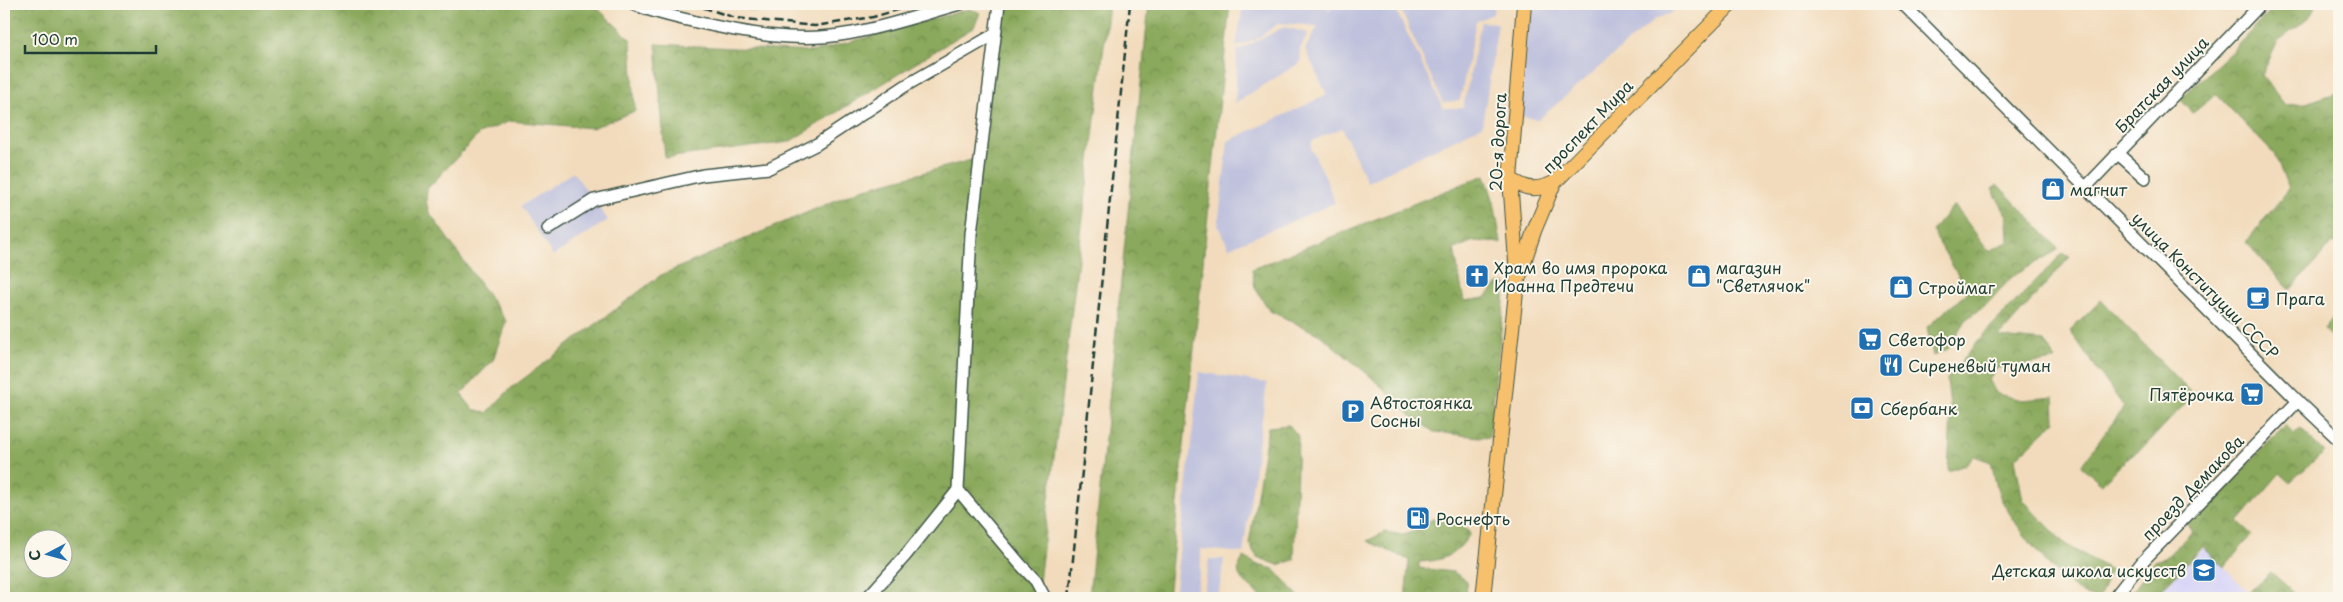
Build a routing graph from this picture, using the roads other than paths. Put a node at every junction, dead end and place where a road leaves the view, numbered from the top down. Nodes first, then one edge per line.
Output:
1 (634, 4) edge
2 (960, 4) edge
3 (999, 4) edge
4 (1524, 4) edge
5 (1732, 4) edge
6 (1903, 4) edge
7 (2261, 4) edge
8 (995, 34) junction
9 (2117, 153) junction
10 (2146, 178) dead end
11 (1510, 179) junction
12 (1554, 183) junction
13 (2085, 188) junction
14 (548, 229) dead end
15 (1517, 283) junction
16 (2298, 401) junction
17 (2339, 440) edge
18 (958, 490) junction
19 (867, 598) edge
20 (1045, 598) edge
21 (1483, 598) edge
22 (2114, 598) edge

1 - 2 street
3 - 8 street
4 - 11 main road, 20-я дорога
5 - 12 main road, проспект Мира
6 - 13 street, улица Конституции СССР
7 - 9 street, Братская улица
8 - 14 street
8 - 18 street
9 - 10 street
9 - 13 street, Братская улица
11 - 12 main road
11 - 15 main road, 20-я дорога
12 - 15 main road, проспект Мира
13 - 16 street, улица Конституции СССР
15 - 21 main road, проспект Мира
16 - 17 street, улица Конституции СССР
16 - 22 street, проезд Демакова
18 - 19 street
18 - 20 street

